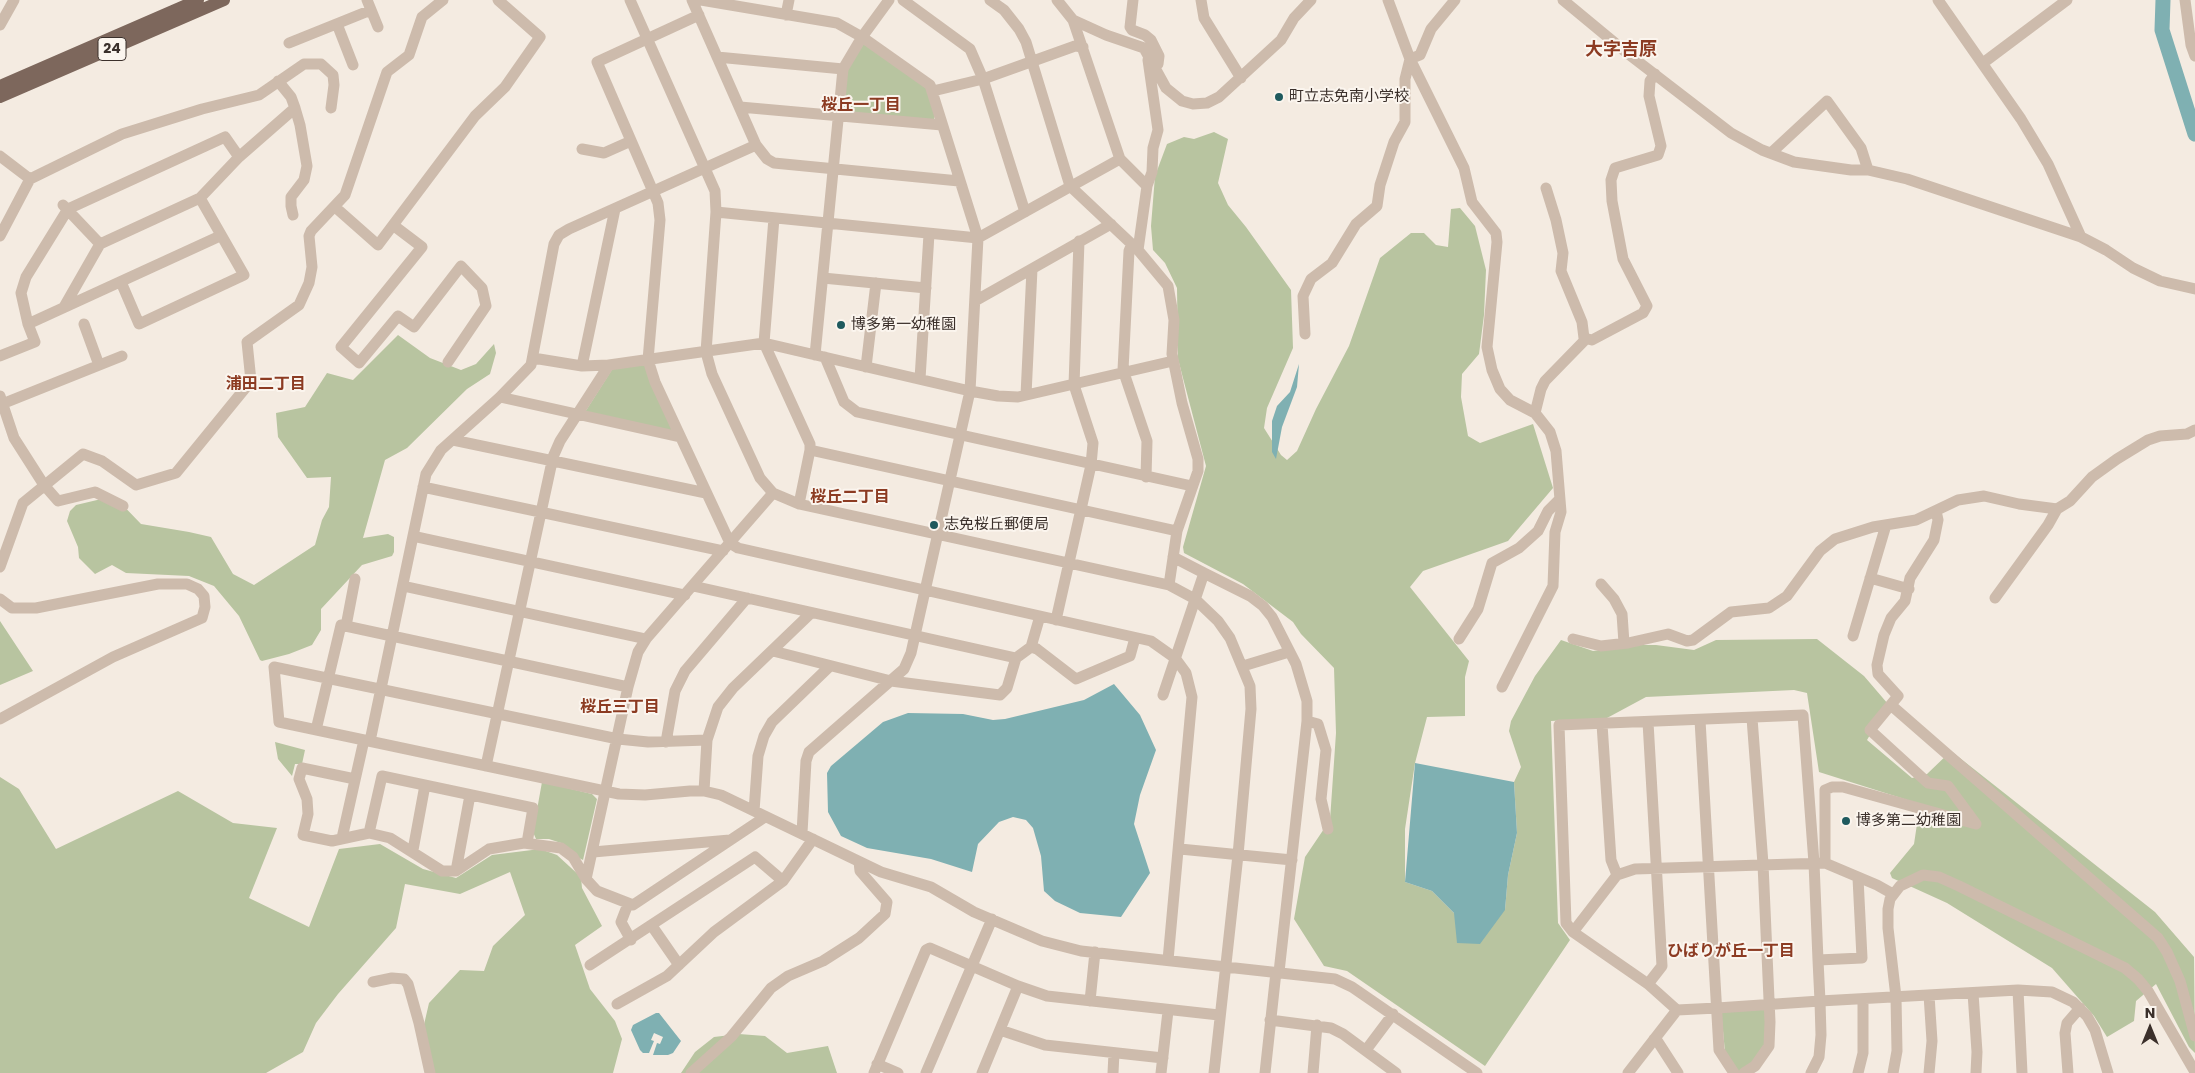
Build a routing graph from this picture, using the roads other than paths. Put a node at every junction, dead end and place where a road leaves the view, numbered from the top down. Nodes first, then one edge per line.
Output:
1 (198, 0) edge
2 (224, 0) edge
3 (443, 0) edge
4 (498, 0) edge
5 (630, 0) edge
6 (692, 0) edge
7 (701, 0) edge
8 (789, 0) edge
9 (889, 0) edge
10 (903, 0) edge
11 (990, 0) edge
12 (1057, 0) edge
13 (1133, 0) edge
14 (1201, 0) edge
15 (1311, 0) edge
16 (1388, 0) edge
17 (1455, 0) edge
18 (1563, 0) edge
19 (1938, 0) edge
20 (2068, 0) edge
21 (2185, 0) edge
22 (8, 4) edge
23 (369, 5) edge
24 (699, 15) junction
25 (786, 15) junction
26 (1073, 20) junction
27 (337, 24) junction
28 (0, 25) edge
29 (378, 26) dead end
30 (862, 36) junction
31 (646, 38) junction
32 (290, 43) dead end
33 (1083, 47) junction
34 (1146, 54) junction
35 (2195, 56) edge
36 (718, 57) junction
37 (1410, 59) junction
38 (1033, 61) junction
39 (1983, 63) junction
40 (353, 64) dead end
41 (1155, 66) junction
42 (843, 69) junction
43 (1655, 74) junction
44 (1242, 78) junction
45 (983, 79) junction
46 (278, 81) junction
47 (0, 86) edge
48 (933, 91) junction
49 (0, 97) edge
50 (740, 107) junction
51 (295, 108) junction
52 (331, 108) dead end
53 (838, 116) junction
54 (942, 125) junction
55 (631, 141) junction
56 (756, 145) junction
57 (582, 149) dead end
58 (1771, 153) junction
59 (0, 156) edge
60 (239, 157) junction
61 (1120, 159) junction
62 (706, 169) junction
63 (833, 169) junction
64 (1868, 170) junction
65 (30, 179) junction
66 (959, 181) junction
67 (1070, 186) junction
68 (1147, 186) junction
69 (1546, 188) dead end
70 (654, 192) junction
71 (200, 198) junction
72 (65, 207) junction
73 (335, 207) junction
74 (614, 209) junction
75 (716, 212) junction
76 (1025, 212) junction
77 (293, 215) dead end
78 (774, 218) junction
79 (828, 223) junction
80 (1111, 224) junction
81 (393, 225) junction
82 (929, 234) junction
83 (0, 236) edge
84 (220, 236) junction
85 (978, 238) junction
86 (2081, 238) junction
87 (1079, 242) junction
88 (100, 244) junction
89 (1135, 247) junction
90 (1032, 268) junction
91 (823, 278) junction
92 (121, 282) junction
93 (876, 284) junction
94 (926, 288) junction
95 (2195, 289) edge
96 (975, 301) junction
97 (64, 307) junction
98 (28, 324) junction
99 (84, 324) dead end
100 (1305, 334) dead end
101 (1584, 338) junction
102 (764, 344) junction
103 (706, 352) junction
104 (0, 356) edge
105 (122, 356) dead end
106 (820, 356) junction
107 (533, 358) junction
108 (648, 360) junction
109 (1173, 360) junction
110 (448, 362) dead end
111 (99, 365) junction
112 (609, 365) junction
113 (582, 366) junction
114 (866, 367) junction
115 (1123, 373) junction
116 (920, 379) junction
117 (1074, 385) junction
118 (970, 391) junction
119 (1026, 396) junction
120 (500, 397) junction
121 (1, 400) edge
122 (1535, 414) junction
123 (577, 415) junction
124 (2195, 430) edge
125 (960, 436) junction
126 (680, 437) junction
127 (453, 440) junction
128 (810, 450) junction
129 (552, 461) junction
130 (1091, 465) junction
131 (1146, 477) junction
132 (950, 481) junction
133 (44, 485) junction
134 (1192, 486) junction
135 (423, 487) junction
136 (706, 493) junction
137 (773, 493) junction
138 (1559, 500) junction
139 (799, 504) junction
140 (123, 506) dead end
141 (2057, 509) junction
142 (1080, 511) junction
143 (1936, 511) junction
144 (541, 512) junction
145 (1886, 525) junction
146 (1177, 531) junction
147 (938, 534) junction
148 (413, 536) junction
149 (727, 547) junction
150 (1173, 557) junction
151 (530, 562) junction
152 (1069, 563) junction
153 (0, 567) edge
154 (1204, 573) junction
155 (1870, 578) junction
156 (355, 579) dead end
157 (1601, 584) dead end
158 (1169, 585) junction
159 (403, 586) junction
160 (693, 586) junction
161 (1909, 588) junction
162 (925, 590) junction
163 (685, 595) junction
164 (747, 598) junction
165 (1995, 598) dead end
166 (0, 599) edge
167 (1195, 599) junction
168 (520, 611) junction
169 (811, 613) junction
170 (1040, 616) junction
171 (1056, 620) junction
172 (346, 626) junction
173 (392, 636) junction
174 (1853, 636) dead end
175 (914, 637) junction
176 (1135, 638) junction
177 (646, 639) junction
178 (1459, 639) dead end
179 (1573, 639) dead end
180 (1624, 643) junction
181 (1031, 647) junction
182 (773, 651) junction
183 (1289, 652) junction
184 (1016, 658) junction
185 (1175, 658) junction
186 (509, 662) junction
187 (830, 666) junction
188 (1243, 666) junction
189 (328, 678) junction
190 (891, 681) junction
191 (628, 687) junction
192 (1502, 687) dead end
193 (381, 689) junction
194 (1163, 695) dead end
195 (1892, 706) junction
196 (498, 714) junction
197 (1752, 718) junction
198 (0, 719) edge
199 (1700, 720) junction
200 (1307, 721) junction
201 (1648, 722) junction
202 (1602, 724) junction
203 (316, 730) junction
204 (618, 739) junction
205 (708, 740) junction
206 (367, 741) junction
207 (666, 742) junction
208 (486, 766) junction
209 (355, 779) junction
210 (425, 785) junction
211 (704, 791) junction
212 (606, 792) junction
213 (470, 795) junction
214 (754, 811) junction
215 (765, 817) junction
216 (1328, 829) dead end
217 (369, 833) junction
218 (802, 833) junction
219 (342, 838) junction
220 (813, 838) junction
221 (731, 840) junction
222 (527, 843) junction
223 (1180, 849) junction
224 (413, 850) junction
225 (593, 852) junction
226 (1238, 855) junction
227 (1292, 860) junction
228 (859, 862) junction
229 (1820, 863) junction
230 (1763, 864) junction
231 (1710, 866) junction
232 (1657, 868) junction
233 (456, 871) junction
234 (1617, 875) junction
235 (1858, 878) junction
236 (586, 879) junction
237 (783, 881) junction
238 (1893, 894) junction
239 (628, 904) junction
240 (992, 920) junction
241 (652, 926) junction
242 (1573, 932) junction
243 (631, 940) junction
244 (1095, 952) junction
245 (1168, 960) junction
246 (1818, 960) junction
247 (679, 965) junction
248 (590, 966) dead end
249 (973, 966) junction
250 (1225, 966) junction
251 (1278, 972) junction
252 (374, 982) dead end
253 (1648, 984) junction
254 (1018, 986) junction
255 (2018, 990) junction
256 (1973, 993) junction
257 (1929, 995) junction
258 (1896, 997) junction
259 (1862, 999) junction
260 (1820, 1001) junction
261 (1090, 1002) junction
262 (617, 1004) dead end
263 (1770, 1004) junction
264 (1717, 1008) junction
265 (2080, 1008) junction
266 (1677, 1010) junction
267 (1168, 1011) junction
268 (1393, 1014) junction
269 (1219, 1015) junction
270 (1270, 1020) junction
271 (1317, 1026) junction
272 (1000, 1030) junction
273 (2195, 1036) edge
274 (1654, 1039) junction
275 (1366, 1050) junction
276 (1114, 1053) junction
277 (1163, 1058) junction
278 (875, 1068) edge
279 (2195, 1072) edge
280 (430, 1073) edge
281 (692, 1073) edge
282 (898, 1073) edge
283 (926, 1073) edge
284 (982, 1073) edge
285 (1113, 1073) edge
286 (1161, 1073) edge
287 (1214, 1073) edge
288 (1265, 1073) edge
289 (1313, 1073) edge
290 (1396, 1073) edge
291 (1478, 1073) edge
292 (1628, 1073) edge
293 (1678, 1073) edge
294 (1734, 1073) edge
295 (1744, 1073) edge
296 (1811, 1073) edge
297 (1858, 1073) edge
298 (1893, 1073) edge
299 (1929, 1073) edge
300 (1976, 1073) edge
301 (2022, 1073) edge
302 (2068, 1073) edge
303 (2108, 1073) edge

1 - 47 main road, 24
2 - 49 main road, 24
3 - 73 street
4 - 81 street
5 - 31 street
6 - 24 street
7 - 25 street
8 - 25 street
9 - 30 street
10 - 45 street
11 - 38 street
12 - 26 street
13 - 41 street
14 - 44 street
15 - 44 street
16 - 37 street
17 - 37 street
18 - 43 street
19 - 39 street
20 - 39 street
21 - 35 street
22 - 28 street
23 - 27 street
23 - 29 street
24 - 31 street
24 - 36 street
25 - 30 street
26 - 33 street
26 - 34 street
27 - 32 street
27 - 40 street
30 - 42 street
30 - 48 street
31 - 55 street
31 - 62 street
33 - 38 street
33 - 61 street
34 - 41 street
34 - 68 street
36 - 42 street
36 - 50 street
37 - 100 street
37 - 122 street
38 - 45 street
38 - 67 street
39 - 86 street
41 - 44 street
42 - 53 street
43 - 58 street
43 - 101 street
45 - 48 street
45 - 76 street
46 - 51 street
46 - 52 street
46 - 65 street
48 - 54 street
50 - 53 street
50 - 56 street
51 - 60 street
51 - 77 street
53 - 54 street
53 - 63 street
54 - 66 street
55 - 57 street
55 - 70 street
56 - 62 street
56 - 63 street
58 - 64 street
58 - 64 street
59 - 65 street
60 - 71 street
60 - 72 street
61 - 67 street
61 - 68 street
62 - 70 street
62 - 75 street
63 - 66 street
63 - 79 street
64 - 86 street
65 - 83 street
66 - 85 street
67 - 76 street
67 - 80 street
68 - 89 street
69 - 101 street
70 - 74 street
70 - 108 street
71 - 84 street
71 - 88 street
72 - 88 street
72 - 98 street
73 - 81 street
73 - 133 street
74 - 107 street
74 - 113 street
75 - 78 street
75 - 103 street
76 - 85 street
78 - 79 street
78 - 102 street
79 - 82 street
79 - 91 street
80 - 87 street
80 - 89 street
81 - 110 street
82 - 85 street
82 - 94 street
84 - 92 street
84 - 92 street
85 - 96 street
86 - 95 street
87 - 90 street
87 - 117 street
88 - 97 street
89 - 109 street
89 - 115 street
90 - 96 street
90 - 119 street
91 - 93 street
91 - 106 street
92 - 97 street
93 - 94 street
93 - 114 street
94 - 116 street
96 - 118 street
97 - 98 street
98 - 104 street
99 - 111 street
101 - 122 street
102 - 103 street
102 - 106 street
102 - 128 street
103 - 108 street
103 - 137 street
105 - 111 street
106 - 114 street
106 - 125 street
107 - 113 street
107 - 120 street
108 - 112 street
108 - 126 street
109 - 115 street
109 - 134 street
111 - 121 street
112 - 113 street
112 - 123 street
114 - 116 street
115 - 117 street
115 - 131 street
116 - 118 street
117 - 119 street
117 - 130 street
118 - 119 street
118 - 125 street
120 - 123 street
120 - 127 street
121 - 133 street
122 - 138 street
123 - 126 street
123 - 129 street
124 - 141 street
125 - 130 street
125 - 132 street
126 - 136 street
127 - 129 street
127 - 135 street
128 - 132 street
128 - 139 street
129 - 136 street
129 - 144 street
130 - 131 street
130 - 142 street
131 - 134 street
132 - 142 street
132 - 147 street
133 - 140 street
133 - 153 street
134 - 146 street
135 - 144 street
135 - 148 street
136 - 149 street
137 - 139 street
137 - 149 street
138 - 178 street
138 - 192 street
139 - 147 street
141 - 143 street
141 - 165 street
142 - 146 street
142 - 152 street
143 - 145 street
143 - 161 street
144 - 149 street
144 - 151 street
145 - 155 street
145 - 180 street
146 - 150 street
147 - 152 street
147 - 162 street
148 - 151 street
148 - 159 street
149 - 160 street
149 - 162 street
150 - 154 street
150 - 158 street
151 - 163 street
151 - 168 street
152 - 158 street
152 - 171 street
154 - 167 street
154 - 183 street
155 - 161 street
155 - 174 street
156 - 172 street
157 - 180 street
158 - 167 street
159 - 168 street
159 - 173 street
160 - 163 street
160 - 164 street
161 - 195 street
162 - 170 street
162 - 175 street
163 - 177 street
164 - 169 street
164 - 207 street
166 - 198 street
167 - 185 street
167 - 188 street
168 - 177 street
168 - 186 street
169 - 175 street
169 - 182 street
170 - 171 street
170 - 181 street
171 - 176 street
172 - 173 street
172 - 189 street
173 - 186 street
173 - 193 street
175 - 184 street
175 - 190 street
176 - 181 street
176 - 185 street
177 - 191 street
179 - 180 street
181 - 184 street
182 - 187 street
182 - 205 street
183 - 188 street
183 - 200 street
184 - 190 street
185 - 194 street
185 - 223 street
186 - 191 street
186 - 196 street
187 - 190 street
187 - 214 street
188 - 226 street
189 - 193 street
189 - 203 street
189 - 203 street
190 - 218 street
191 - 204 street
193 - 196 street
193 - 206 street
195 - 229 street
195 - 273 street
196 - 204 street
196 - 208 street
197 - 199 street
197 - 229 street
197 - 230 street
199 - 201 street
199 - 231 street
200 - 216 street
200 - 227 street
201 - 202 street
201 - 232 street
202 - 234 street
202 - 242 street
203 - 206 street
204 - 207 street
204 - 212 street
205 - 207 street
205 - 211 street
206 - 208 street
206 - 209 street
208 - 212 street
209 - 219 street
209 - 219 street
210 - 213 street
210 - 217 street
210 - 224 street
211 - 212 street
211 - 214 street
212 - 225 street
213 - 222 street
213 - 233 street
214 - 215 street
215 - 218 street
215 - 221 street
217 - 219 street
217 - 224 street
218 - 220 street
220 - 228 street
220 - 237 street
221 - 225 street
221 - 239 street
222 - 233 street
222 - 236 street
223 - 226 street
223 - 245 street
224 - 233 street
225 - 236 street
226 - 227 street
226 - 250 street
227 - 251 street
228 - 240 street
228 - 281 street
229 - 230 street
229 - 235 street
229 - 246 street
230 - 231 street
230 - 263 street
231 - 232 street
231 - 264 street
232 - 234 street
232 - 253 street
234 - 242 street
235 - 238 street
235 - 246 street
236 - 239 street
237 - 241 street
237 - 247 street
238 - 258 street
238 - 279 street
239 - 243 street
240 - 244 street
240 - 249 street
241 - 243 street
241 - 247 street
242 - 253 street
243 - 248 street
244 - 245 street
244 - 261 street
245 - 250 street
246 - 260 street
247 - 262 street
249 - 254 street
249 - 278 street
249 - 283 street
250 - 251 street
250 - 269 street
251 - 268 street
251 - 270 street
252 - 280 street
253 - 266 street
254 - 261 street
254 - 272 street
255 - 256 street
255 - 265 street
255 - 301 street
256 - 257 street
256 - 300 street
257 - 258 street
257 - 299 street
258 - 259 street
258 - 298 street
259 - 260 street
259 - 297 street
260 - 263 street
260 - 296 street
261 - 267 street
263 - 264 street
263 - 295 street
264 - 266 street
264 - 294 street
265 - 302 street
265 - 303 street
266 - 274 street
267 - 269 street
267 - 277 street
268 - 275 street
268 - 291 street
269 - 287 street
270 - 271 street
270 - 288 street
271 - 275 street
271 - 289 street
272 - 276 street
272 - 284 street
274 - 292 street
274 - 293 street
275 - 290 street
276 - 277 street
276 - 285 street
277 - 286 street
278 - 282 street

